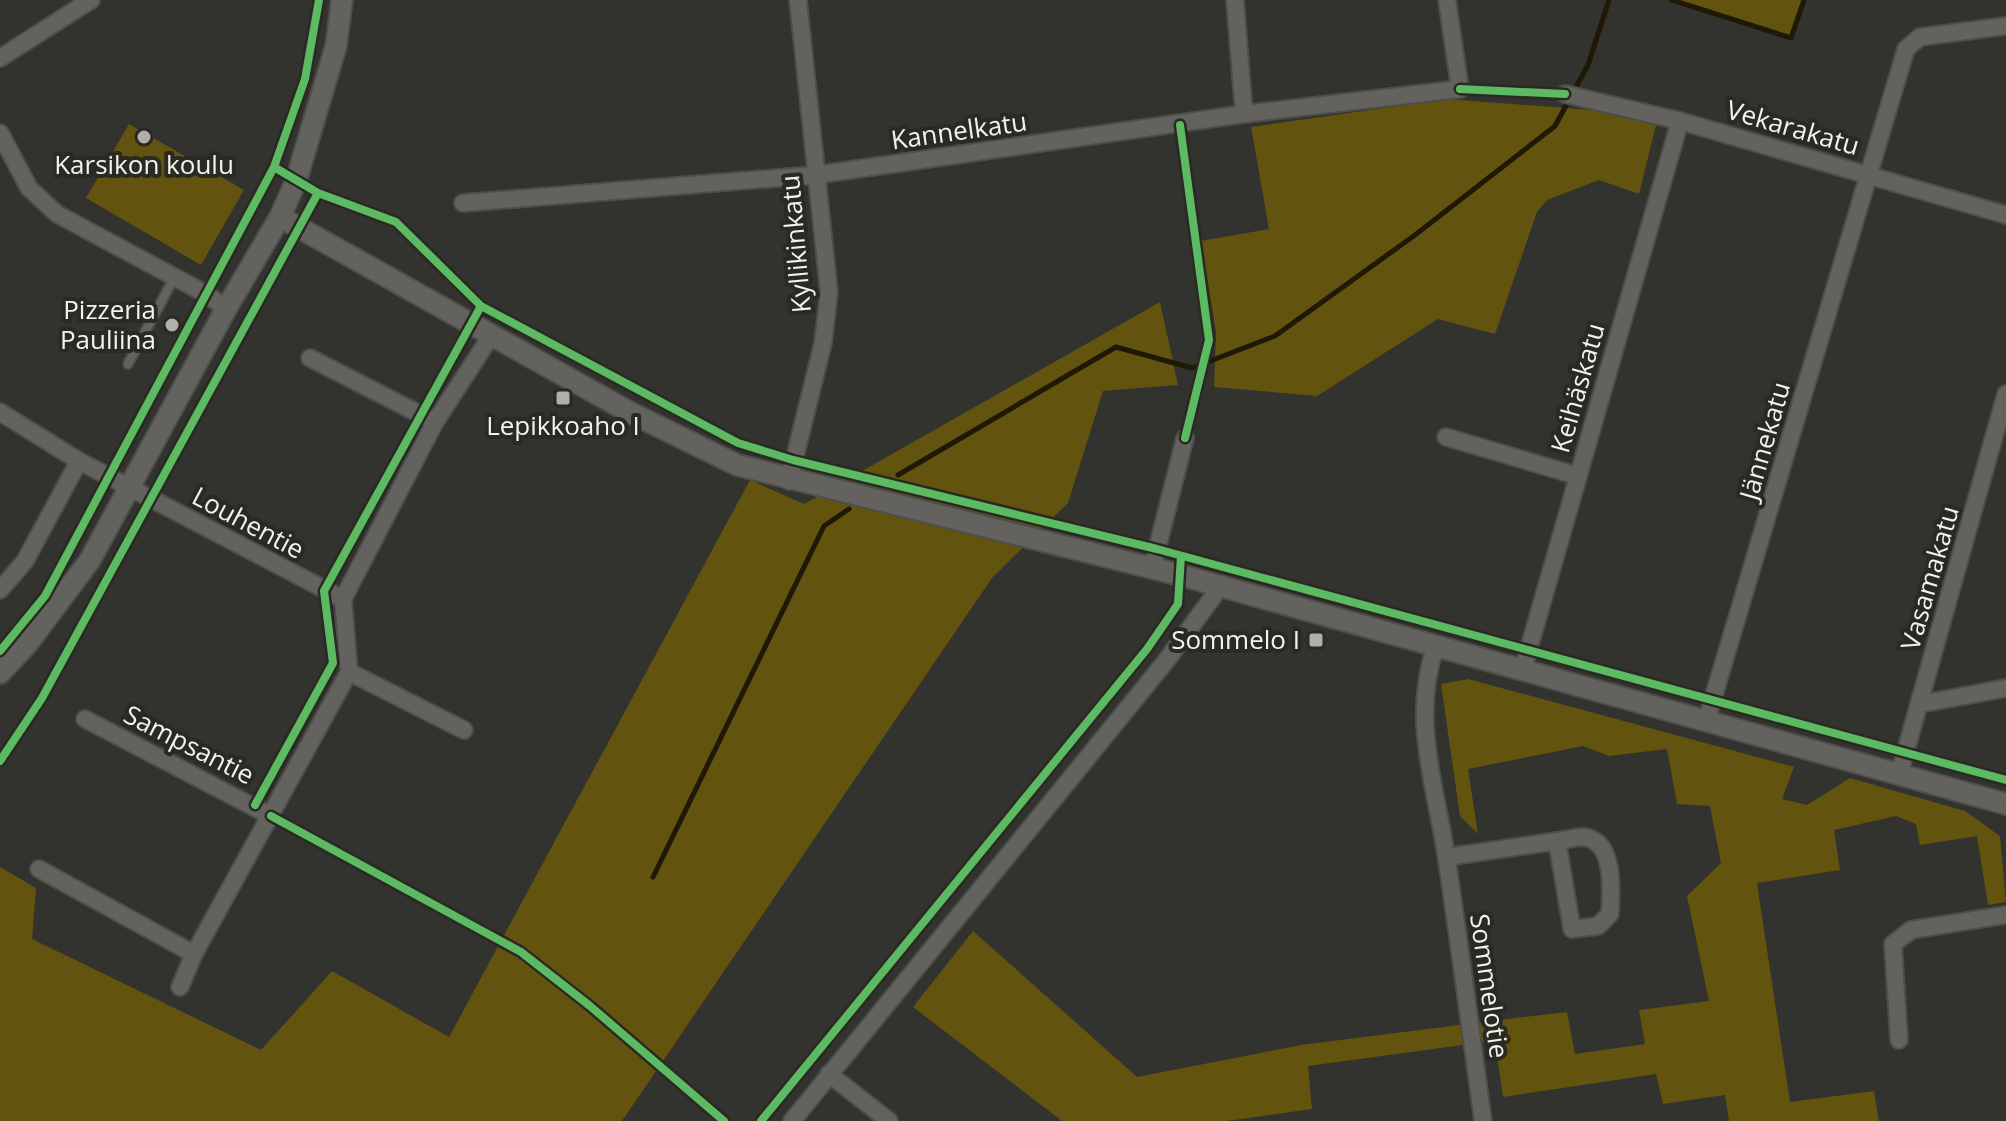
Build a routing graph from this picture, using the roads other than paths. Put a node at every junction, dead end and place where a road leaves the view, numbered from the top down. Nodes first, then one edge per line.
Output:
1 (91, 0) edge
2 (342, 0) edge
3 (798, 0) edge
4 (1235, 0) edge
5 (1447, 0) edge
6 (2006, 26) edge
7 (0, 58) edge
8 (1565, 94) dead end
9 (1244, 114) junction
10 (1680, 121) junction
11 (0, 133) edge
12 (1869, 174) junction
13 (815, 175) junction
14 (463, 203) dead end
15 (2006, 215) edge
16 (280, 217) junction
17 (175, 277) junction
18 (226, 309) junction
19 (491, 336) junction
20 (310, 358) dead end
21 (128, 364) dead end
22 (2006, 394) edge
23 (0, 412) edge
24 (435, 422) junction
25 (1446, 437) dead end
26 (1185, 438) dead end
27 (79, 461) junction
28 (1578, 476) junction
29 (789, 481) junction
30 (130, 488) junction
31 (1152, 569) junction
32 (1220, 587) junction
33 (0, 590) edge
34 (343, 599) junction
35 (1436, 645) junction
36 (1523, 669) junction
37 (349, 672) junction
38 (0, 673) edge
39 (2006, 688) edge
40 (1920, 704) junction
41 (85, 719) dead end
42 (1706, 722) junction
43 (464, 730) dead end
44 (1899, 775) junction
45 (2006, 804) edge
46 (271, 816) junction
47 (1557, 841) junction
48 (1447, 857) junction
49 (39, 869) dead end
50 (2006, 915) edge
51 (194, 954) junction
52 (180, 987) dead end
53 (1899, 1040) dead end
54 (829, 1074) junction
55 (792, 1121) edge
56 (889, 1121) edge
57 (1483, 1121) edge

1 - 7 street
2 - 16 street
3 - 13 street, Kyllikinkatu
4 - 9 street
5 - 9 street, Kannelkatu
6 - 12 street, Jännekatu
8 - 10 street, Vekarakatu
9 - 13 street, Kannelkatu
10 - 12 street, Vekarakatu
10 - 28 street, Keihäskatu
11 - 17 street
12 - 15 street, Vekarakatu
12 - 42 street, Jännekatu
13 - 14 street, Kannelkatu
13 - 29 street, Kyllikinkatu
16 - 18 street
16 - 19 street
17 - 18 street
17 - 21 lane
18 - 30 street
19 - 24 street
19 - 29 street
20 - 24 street
22 - 40 street, Vasamakatu
23 - 27 street, Louhentie
24 - 34 street
25 - 28 street
26 - 31 street
27 - 30 street, Louhentie
27 - 33 street
28 - 36 street, Keihäskatu
29 - 31 street
30 - 34 street, Louhentie
30 - 38 street
31 - 32 street
32 - 35 street
32 - 54 street
34 - 37 street
35 - 36 street
35 - 48 street, Sommelotie
36 - 42 street
37 - 43 street
37 - 46 street
39 - 40 street
40 - 44 street, Vasamakatu
41 - 46 street, Sampsantie
42 - 44 street
44 - 45 street
46 - 51 street
47 - 47 street
47 - 48 street
48 - 57 street, Sommelotie
49 - 51 street
50 - 53 street
51 - 52 street
54 - 55 street
54 - 56 street

